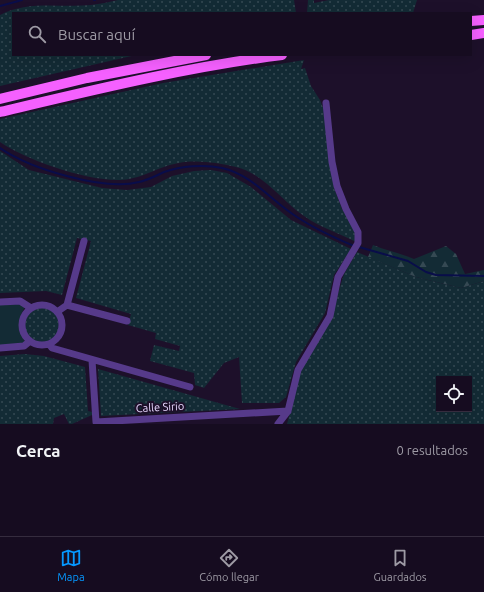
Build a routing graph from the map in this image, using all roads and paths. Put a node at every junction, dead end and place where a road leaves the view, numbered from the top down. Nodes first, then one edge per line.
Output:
1 (484, 20) edge
2 (472, 21) edge
3 (484, 33) edge
4 (472, 34) edge
5 (201, 56) edge
6 (276, 56) edge
7 (0, 99) edge
8 (326, 103) dead end
9 (0, 112) edge
10 (84, 241) dead end
11 (0, 302) edge
12 (67, 305) junction
13 (31, 308) junction
14 (57, 312) junction
15 (127, 321) dead end
16 (30, 341) junction
17 (49, 344) junction
18 (0, 348) edge
19 (92, 360) junction
20 (190, 387) dead end
21 (288, 411) junction
22 (278, 424) edge

1 - 2 main road
3 - 4 main road
5 - 7 main road
6 - 9 main road
8 - 21 street
10 - 12 street
11 - 13 street
12 - 14 street
12 - 15 street
13 - 14 street
13 - 16 street
14 - 17 street
16 - 17 street
16 - 18 street
17 - 19 street
19 - 20 street
19 - 21 street, Calle Sirio
21 - 22 street

